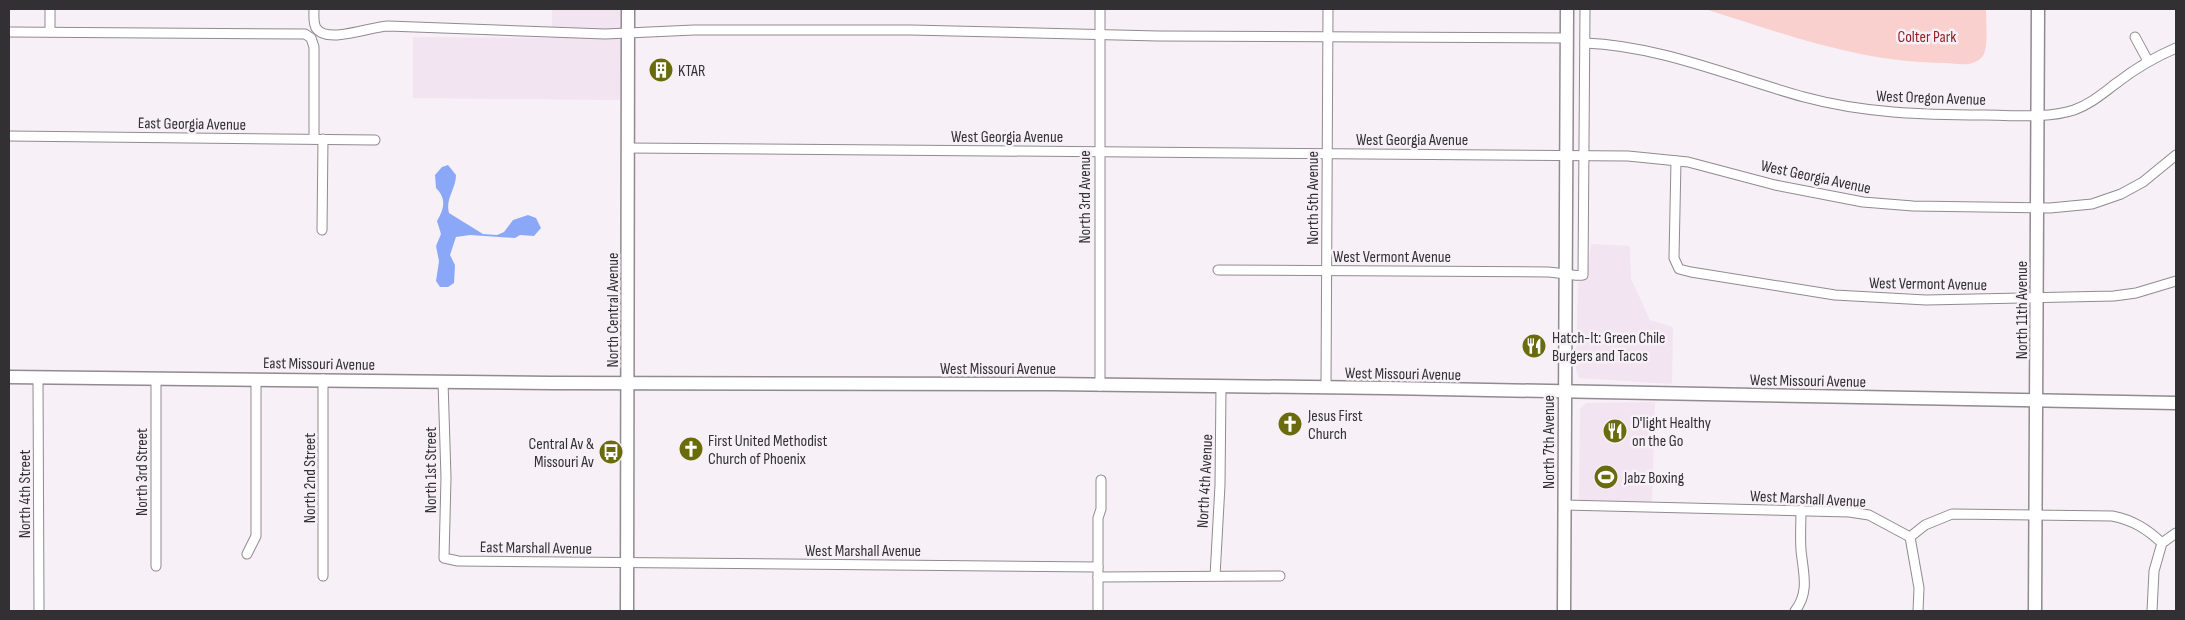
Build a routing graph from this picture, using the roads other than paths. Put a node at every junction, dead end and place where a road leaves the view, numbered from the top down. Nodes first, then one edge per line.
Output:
1 (50, 9) edge
2 (314, 9) edge
3 (628, 9) edge
4 (1100, 9) edge
5 (1328, 9) edge
6 (1567, 9) edge
7 (1585, 9) edge
8 (2038, 9) edge
9 (9, 32) edge
10 (50, 32) junction
11 (628, 32) junction
12 (1100, 34) junction
13 (1328, 36) junction
14 (2135, 37) dead end
15 (1567, 38) junction
16 (1585, 43) junction
17 (2176, 48) edge
18 (2148, 61) junction
19 (2038, 114) junction
20 (9, 136) edge
21 (318, 139) junction
22 (375, 140) dead end
23 (627, 148) junction
24 (1099, 152) junction
25 (1328, 154) junction
26 (1565, 155) junction
27 (1585, 155) junction
28 (2176, 156) edge
29 (1676, 161) junction
30 (2038, 208) junction
31 (322, 230) dead end
32 (1218, 270) dead end
33 (1327, 270) junction
34 (1565, 272) junction
35 (2176, 281) edge
36 (2037, 299) junction
37 (9, 377) edge
38 (38, 377) junction
39 (156, 378) junction
40 (256, 379) junction
41 (323, 379) junction
42 (443, 381) junction
43 (629, 383) junction
44 (1100, 386) junction
45 (1221, 387) junction
46 (1326, 388) junction
47 (1564, 391) junction
48 (2037, 400) junction
49 (2176, 403) edge
50 (1102, 480) dead end
51 (1564, 505) junction
52 (1801, 510) junction
53 (2036, 514) junction
54 (2176, 533) edge
55 (1910, 537) junction
56 (2162, 543) junction
57 (247, 554) dead end
58 (444, 558) joint
59 (628, 564) junction
60 (156, 566) dead end
61 (1098, 567) junction
62 (323, 576) dead end
63 (1215, 576) junction
64 (1280, 576) dead end
65 (1098, 577) junction
66 (39, 611) edge
67 (628, 611) edge
68 (1098, 611) edge
69 (1564, 611) edge
70 (1795, 611) edge
71 (1918, 611) edge
72 (2035, 611) edge
73 (2152, 611) edge

1 - 10 street
2 - 11 street
3 - 11 main road, North Central Avenue
4 - 12 street, North 3rd Avenue
5 - 13 street, North 5th Avenue
6 - 15 main road, North 7th Avenue
7 - 16 street
8 - 19 main road, North 11th Avenue
9 - 10 street
10 - 21 street
11 - 12 street
11 - 23 main road, North Central Avenue
12 - 13 street
12 - 24 street, North 3rd Avenue
13 - 15 street
13 - 25 street, North 5th Avenue
14 - 18 street
15 - 26 main road, North 7th Avenue
16 - 19 street, West Oregon Avenue
16 - 27 street
17 - 18 street, West Oregon Avenue
18 - 19 street, West Oregon Avenue
19 - 30 main road, North 11th Avenue
20 - 21 street, East Georgia Avenue
21 - 22 street, East Georgia Avenue
21 - 31 street
23 - 24 street, West Georgia Avenue
23 - 43 main road, North Central Avenue
24 - 25 street, West Georgia Avenue
24 - 44 street, North 3rd Avenue
25 - 26 street, West Georgia Avenue
25 - 33 street, North 5th Avenue
26 - 27 street, West Georgia Avenue
26 - 34 main road, North 7th Avenue
27 - 29 street, West Georgia Avenue
27 - 34 street
28 - 30 street, West Georgia Avenue
29 - 30 street, West Georgia Avenue
29 - 36 street, West Vermont Avenue
30 - 36 main road, North 11th Avenue
32 - 33 street, West Vermont Avenue
33 - 34 street, West Vermont Avenue
33 - 46 street, North 5th Avenue
34 - 47 main road, North 7th Avenue
35 - 36 street, West Vermont Avenue
36 - 48 main road, North 11th Avenue
37 - 38 main road, East Missouri Avenue
38 - 39 main road, East Missouri Avenue
38 - 66 street, North 4th Street
39 - 40 main road, East Missouri Avenue
39 - 60 street, North 3rd Street
40 - 41 main road, East Missouri Avenue
40 - 57 street
41 - 42 main road, East Missouri Avenue
41 - 62 street, North 2nd Street
42 - 43 main road, East Missouri Avenue
42 - 58 street, North 1st Street
43 - 44 main road, West Missouri Avenue
43 - 59 main road, North Central Avenue
44 - 45 main road, West Missouri Avenue
45 - 46 main road, West Missouri Avenue
45 - 63 street, North 4th Avenue
46 - 47 main road, West Missouri Avenue
47 - 48 main road, West Missouri Avenue
47 - 51 main road, North 7th Avenue
48 - 49 main road, West Missouri Avenue
48 - 53 main road, North 11th Avenue
50 - 61 street
51 - 52 street, West Marshall Avenue
51 - 69 main road, North 7th Avenue
52 - 55 street, West Marshall Avenue
52 - 70 street
53 - 55 street
53 - 56 street
53 - 72 main road, North 11th Avenue
54 - 56 street
55 - 71 street
56 - 73 street
58 - 59 street, East Marshall Avenue
59 - 61 street, West Marshall Avenue
59 - 67 main road, North Central Avenue
61 - 65 street
63 - 64 street
63 - 65 street
65 - 68 street

